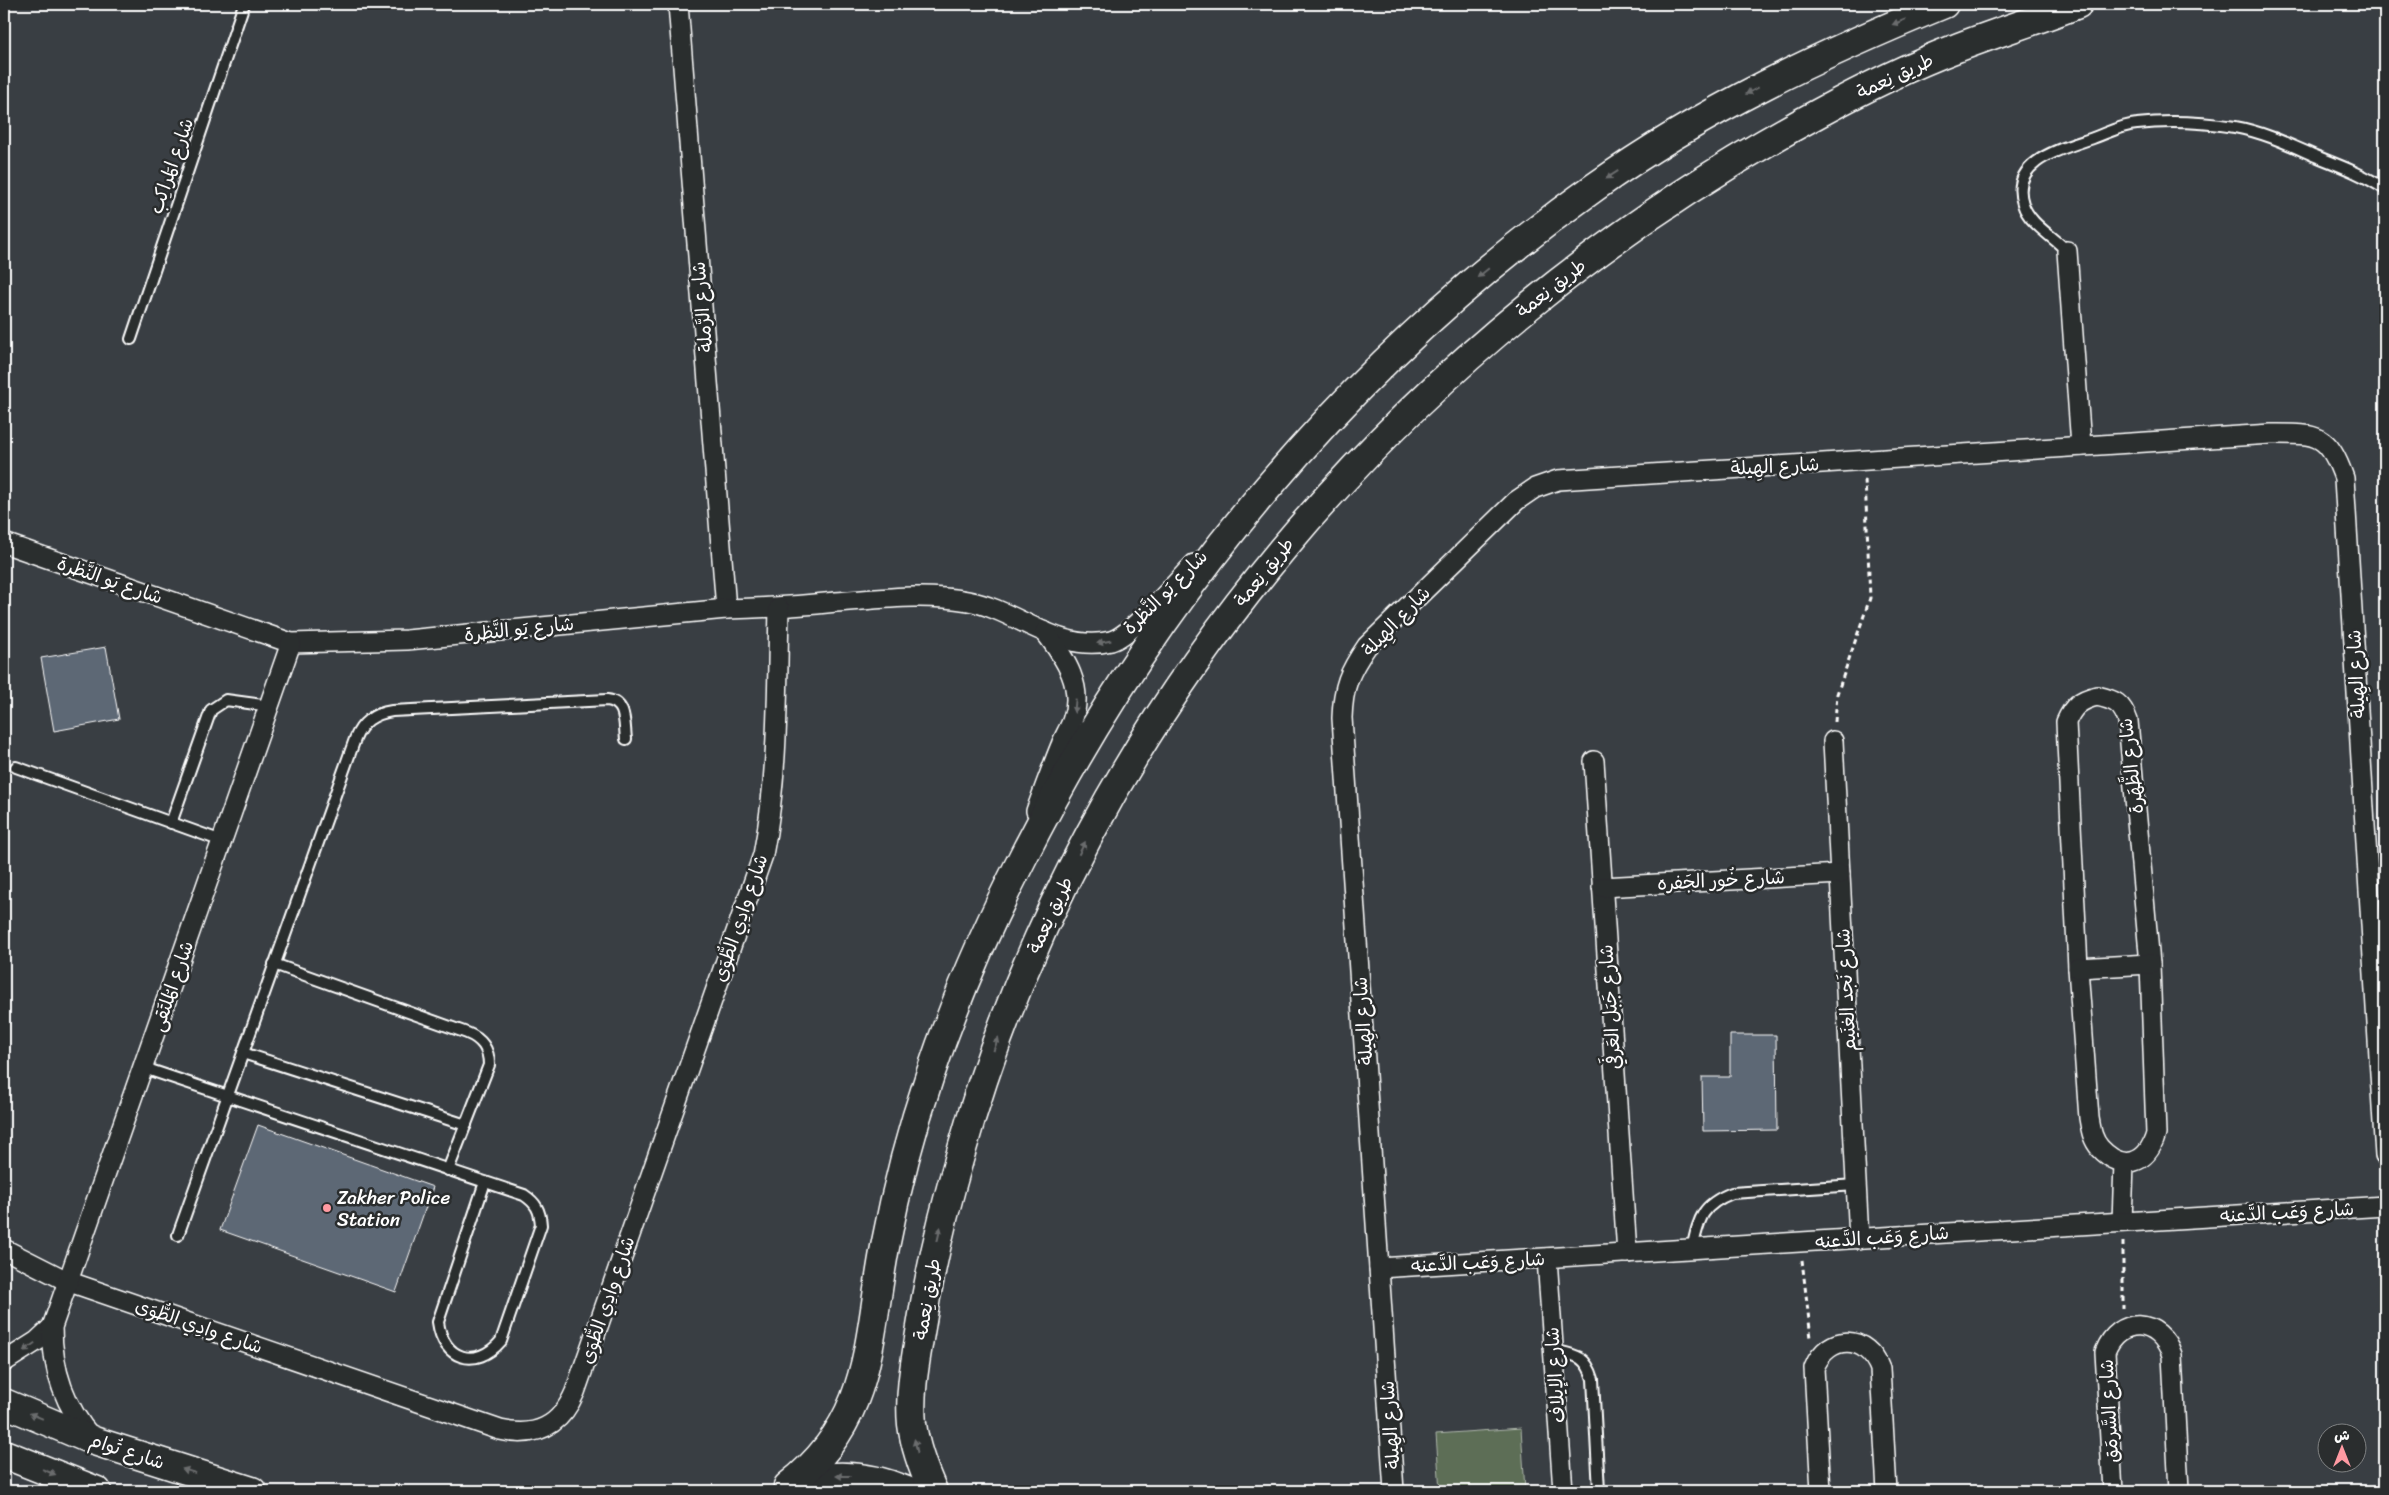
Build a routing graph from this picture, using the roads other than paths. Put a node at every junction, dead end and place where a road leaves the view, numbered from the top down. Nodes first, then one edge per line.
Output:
1 (244, 4) edge
2 (678, 4) edge
3 (1944, 4) edge
4 (2078, 4) edge
5 (2385, 189) edge
6 (2067, 250) joint
7 (131, 338) dead end
8 (2081, 446) junction
9 (1266, 491) junction
10 (4, 543) edge
11 (779, 608) junction
12 (726, 609) junction
13 (1044, 631) junction
14 (291, 643) junction
15 (270, 706) junction
16 (626, 740) dead end
17 (1833, 741) road end
18 (1594, 761) dead end
19 (16, 767) dead end
20 (171, 823) junction
21 (222, 841) junction
22 (1840, 874) junction
23 (1602, 887) junction
24 (1007, 888) junction
25 (274, 964) junction
26 (2150, 964) junction
27 (2078, 968) junction
28 (243, 1053) junction
29 (144, 1068) junction
30 (228, 1096) junction
31 (466, 1125) junction
32 (2385, 1156) edge
33 (2124, 1163) junction
34 (448, 1170) junction
35 (485, 1182) junction
36 (1856, 1184) junction
37 (2385, 1206) edge
38 (2122, 1222) junction
39 (178, 1235) dead end
40 (1859, 1238) junction
41 (1692, 1249) junction
42 (4, 1250) edge
43 (1627, 1253) junction
44 (1546, 1258) junction
45 (1380, 1268) junction
46 (67, 1281) junction
47 (52, 1327) junction
48 (1553, 1350) junction
49 (4, 1362) edge
50 (4, 1403) edge
51 (94, 1441) junction
52 (4, 1454) edge
53 (783, 1489) edge
54 (97, 1491) edge
55 (252, 1491) edge
56 (907, 1491) edge
57 (933, 1491) edge
58 (1394, 1491) edge
59 (1563, 1491) edge
60 (1599, 1491) edge
61 (1821, 1491) edge
62 (1887, 1491) edge
63 (2113, 1491) edge
64 (2178, 1491) edge

1 - 7 lane, شارع المَراكِب
2 - 12 street, شارع الرَّملة
3 -> 9 main road
57 -> 4 main road, طريق نِعمة
5 - 6 lane
6 - 8 street
8 - 32 street, شارع الهِيلة
8 - 45 street, شارع الهِيلة
9 -> 13 street, شارع يَو النَّظرة
9 - 24 main road
10 - 14 street, شارع يَو النَّظرة
11 - 12 street, شارع يَو النَّظرة
11 - 13 street, شارع يَو النَّظرة
11 - 46 street, شارع وادِي الطُّوَى
12 - 14 street, شارع يَو النَّظرة
13 -> 24 street
14 - 15 street, شارع المُلتَقى
15 - 20 lane
15 - 21 street, شارع المُلتَقى
16 - 25 lane
17 - 22 street, شارع نَجد الغنَيم
18 - 23 street, شارع جَبَل العَرفَي
19 - 20 lane
20 - 21 lane
21 - 29 street, شارع المُلتَقى
22 - 23 street, شارع خُور الجَفره
22 - 36 street, شارع نَجد الغنَيم
23 - 43 street, شارع جَبَل العَرفَي
24 - 53 main road
25 - 28 lane
25 - 31 lane
26 - 27 street
26 - 27 street, شارع الظَّهَرة
26 - 33 street, شارع الظَّهَرة
27 - 33 street, شارع الظَّهَرة
28 - 30 lane
28 - 31 lane
29 - 30 lane
29 - 46 street, شارع المُلتَقى
30 - 34 lane
30 - 39 lane
31 - 34 lane
33 - 38 street
34 - 35 lane
35 - 35 lane
36 - 40 street, شارع نَجد الغنَيم
36 - 41 lane
37 - 38 street, شارع وَعَب الدَّعنه
38 - 40 street, شارع وَعَب الدَّعنه
40 - 41 street, شارع وَعَب الدَّعنه
41 - 43 street, شارع وَعَب الدَّعنه
42 - 46 street, شارع وادِي الطُّوَى
43 - 44 street, شارع وَعَب الدَّعنه
44 - 45 street, شارع وَعَب الدَّعنه
44 - 48 street, شارع الإيلاف
45 - 58 street, شارع الهِيلة
46 - 47 street, شارع المُلتَقى
47 -> 49 street, شارع المُلتَقى
47 - 51 street, شارع المُلتَقى
48 - 59 street, شارع الإيلاف
48 - 60 lane
51 -> 50 main road, شارع تُوام
55 -> 51 main road, شارع تُوام
52 -> 54 main road
56 -> 53 main road
61 - 62 street
63 - 64 street, شارع السَّرمَق

